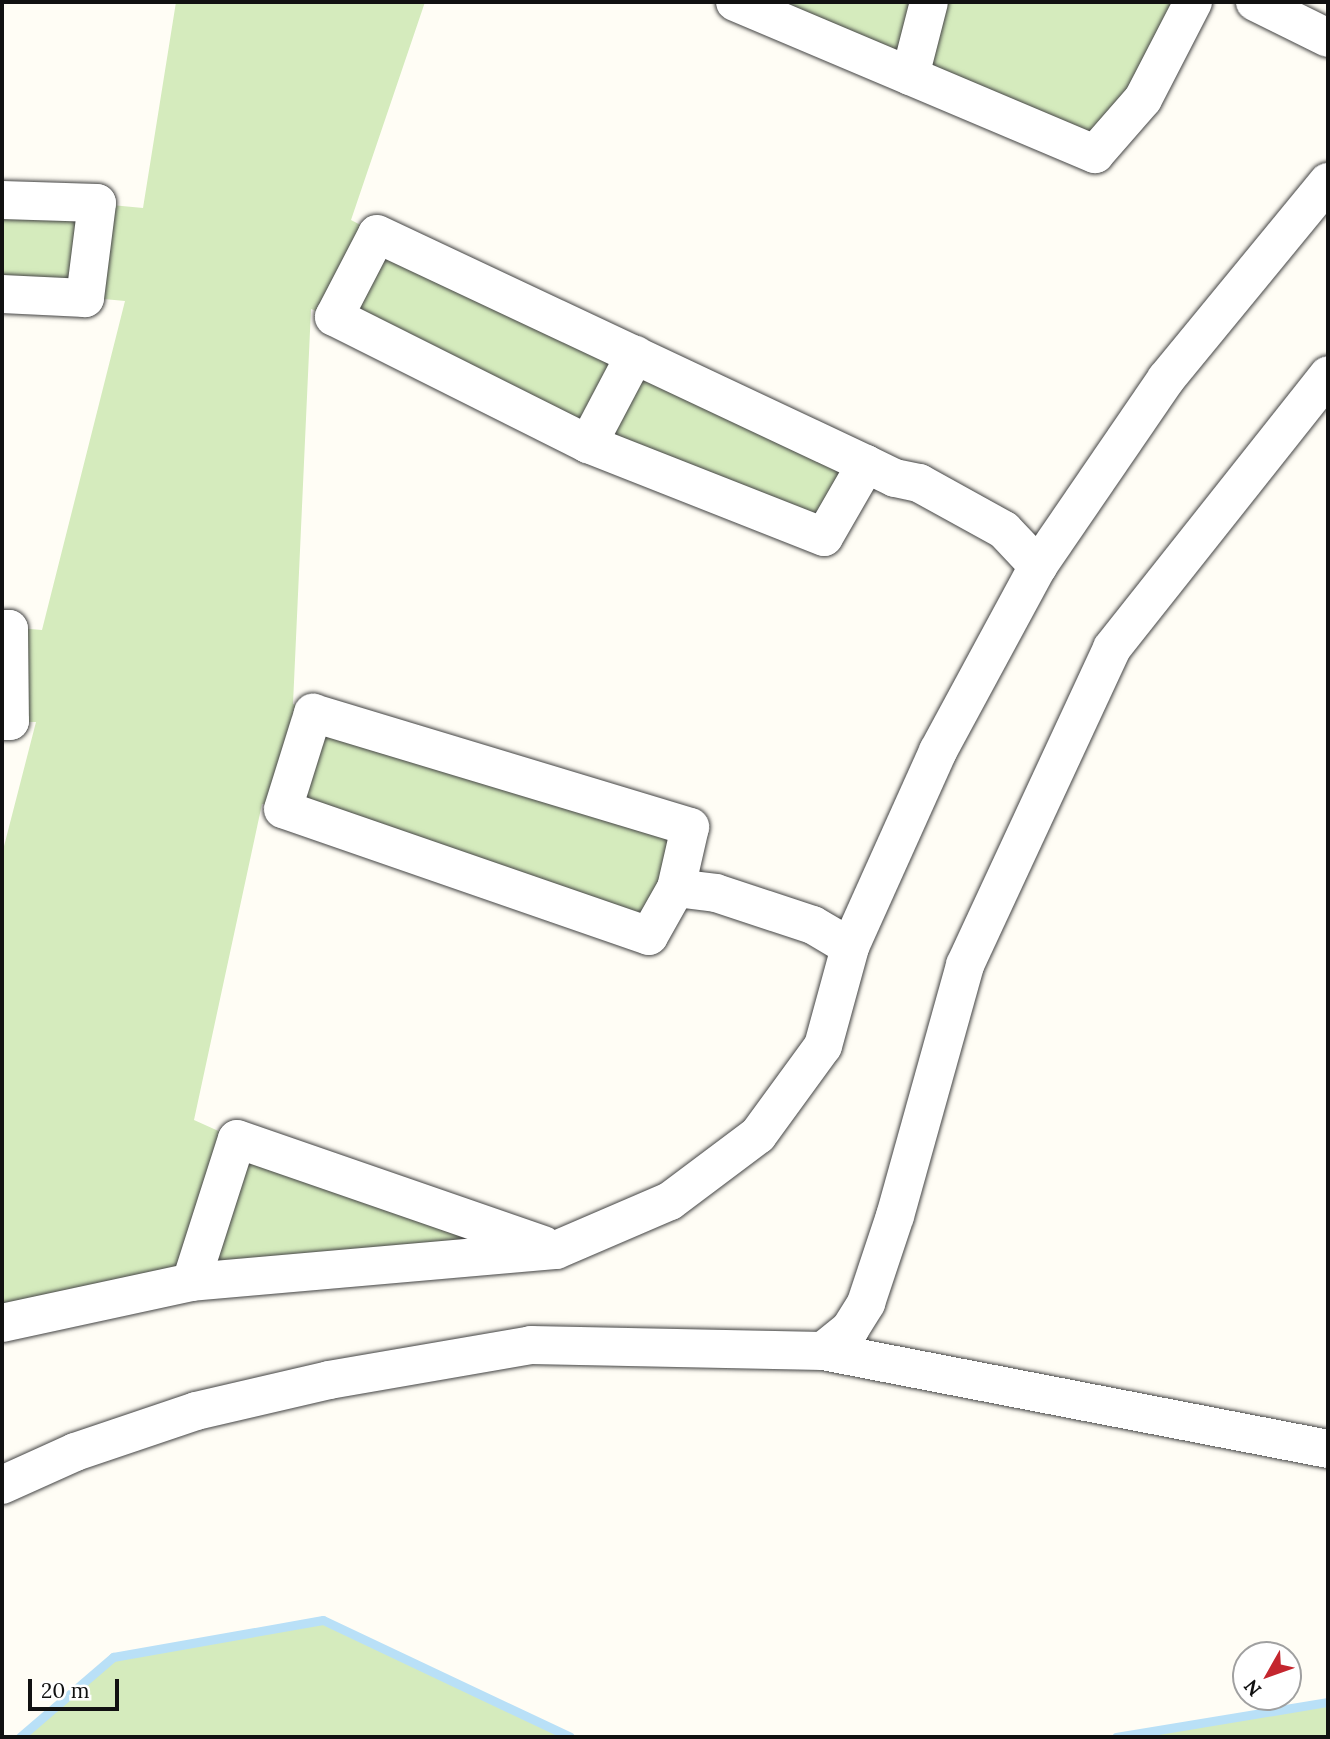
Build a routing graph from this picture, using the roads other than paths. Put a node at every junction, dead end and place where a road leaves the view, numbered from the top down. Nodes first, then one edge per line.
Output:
1 (735, 2) edge
2 (929, 2) edge
3 (1193, 2) edge
4 (1255, 2) edge
5 (1295, 2) edge
6 (1328, 18) edge
7 (1328, 38) edge
8 (910, 76) junction
9 (1328, 182) edge
10 (2, 200) edge
11 (2, 294) edge
12 (635, 355) junction
13 (1328, 375) edge
14 (588, 444) junction
15 (881, 471) junction
16 (1029, 559) junction
17 (2, 629) edge
18 (2, 722) edge
19 (688, 891) junction
20 (841, 944) junction
21 (556, 1250) junction
22 (191, 1282) junction
23 (2, 1323) edge
24 (823, 1351) junction
25 (1328, 1449) edge
26 (2, 1485) edge

1 - 8 street
2 - 8 street
3 - 8 street
4 - 7 street
5 - 6 street
9 - 16 street
10 - 11 street
12 - 14 street
12 - 14 street
12 - 15 street
13 - 24 street
14 - 15 street
15 - 16 street
16 - 20 street
17 - 18 street
19 - 19 street
19 - 20 street
20 - 21 street
21 - 22 street
21 - 22 street
22 - 23 street
24 - 25 street
24 - 26 street

